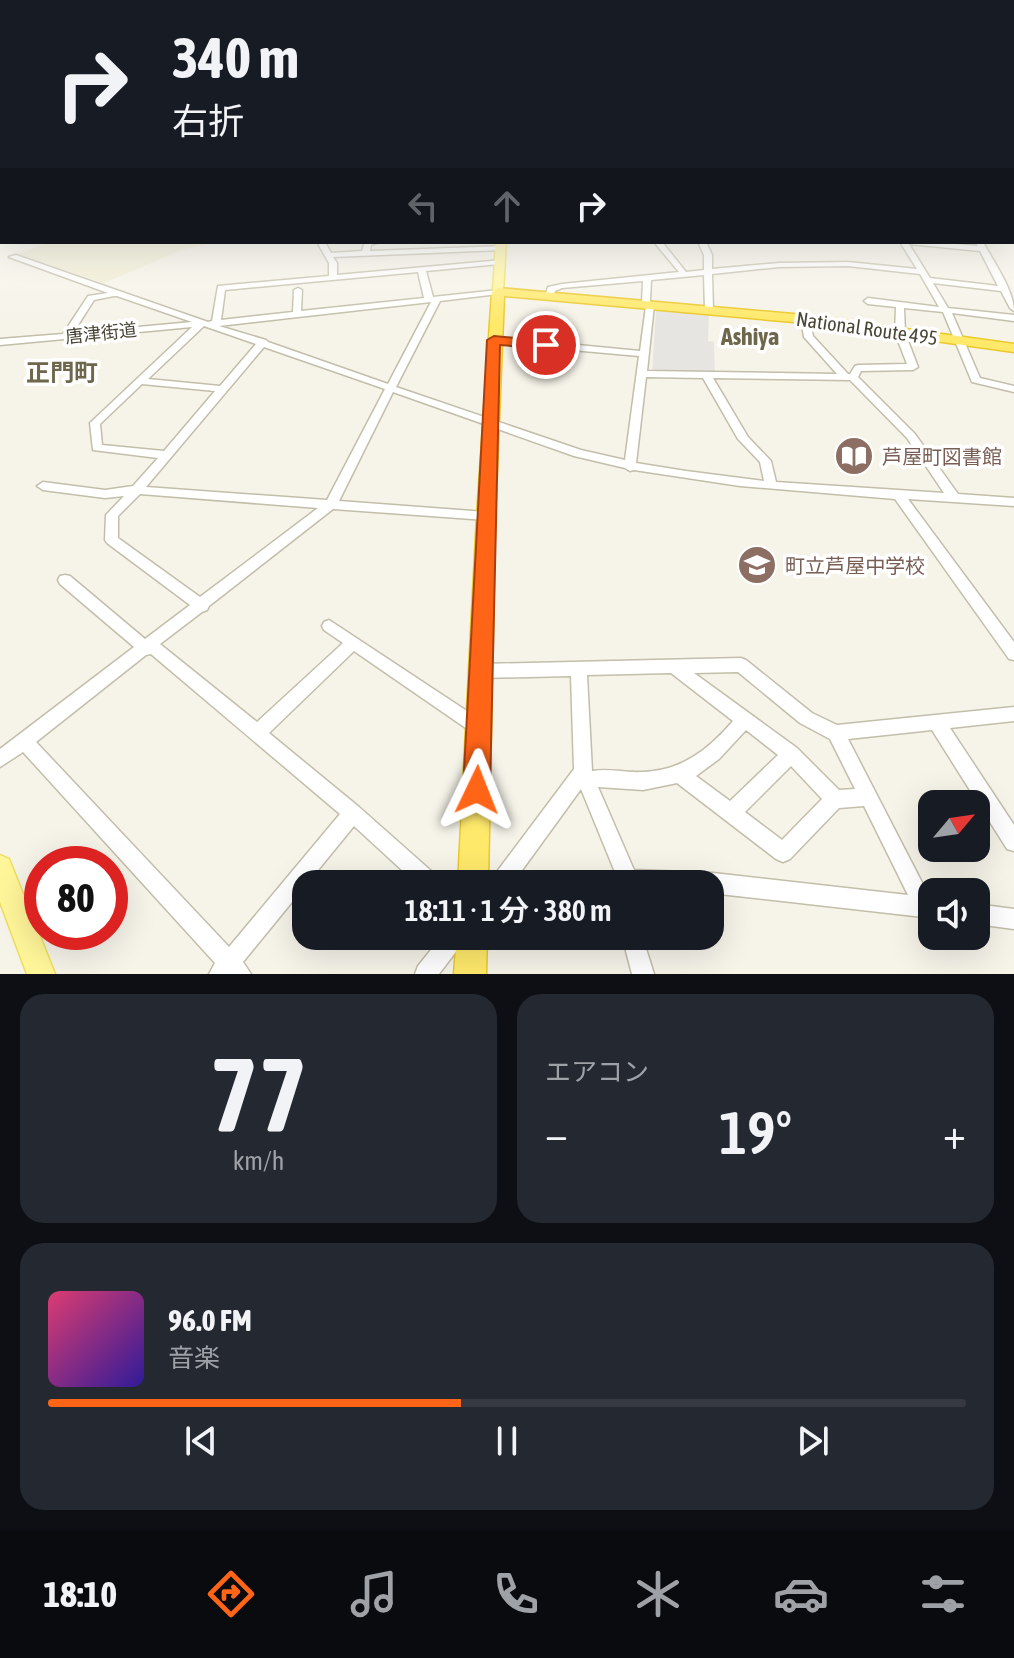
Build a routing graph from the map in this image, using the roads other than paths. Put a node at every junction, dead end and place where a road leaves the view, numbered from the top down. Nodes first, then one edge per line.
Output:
1 (322, 244) edge
2 (368, 244) edge
3 (660, 244) edge
4 (702, 244) edge
5 (905, 244) edge
6 (958, 244) edge
7 (501, 245) edge
8 (981, 245) edge
9 (466, 246) edge
10 (365, 254) junction
11 (330, 255) junction
12 (13, 257) dead end
13 (499, 262) junction
14 (421, 269) junction
15 (709, 271) junction
16 (684, 274) junction
17 (924, 276) junction
18 (333, 277) junction
19 (647, 278) junction
20 (1005, 289) junction
21 (298, 290) dead end
22 (498, 292) junction
23 (117, 294) junction
24 (549, 296) junction
25 (433, 299) junction
26 (868, 301) dead end
27 (650, 305) junction
28 (900, 305) junction
29 (1014, 308) edge
30 (945, 309) junction
31 (709, 310) junction
32 (297, 312) junction
33 (1014, 318) edge
34 (805, 319) junction
35 (208, 323) junction
36 (900, 333) junction
37 (66, 336) junction
38 (494, 340) junction
39 (962, 341) junction
40 (0, 342) edge
41 (263, 342) junction
42 (1014, 348) edge
43 (644, 354) junction
44 (642, 374) junction
45 (707, 376) junction
46 (849, 377) junction
47 (141, 381) junction
48 (392, 388) junction
49 (223, 389) junction
50 (1014, 389) edge
51 (492, 422) junction
52 (165, 455) junction
53 (630, 467) junction
54 (771, 485) junction
55 (43, 486) dead end
56 (137, 490) junction
57 (897, 493) junction
58 (954, 498) junction
59 (1014, 502) edge
60 (331, 504) junction
61 (486, 516) junction
62 (65, 580) dead end
63 (202, 606) junction
64 (329, 626) dead end
65 (353, 643) junction
66 (148, 647) junction
67 (1014, 654) edge
68 (674, 667) junction
69 (579, 669) junction
70 (481, 671) junction
71 (1014, 714) edge
72 (745, 719) junction
73 (936, 722) junction
74 (479, 728) junction
75 (257, 733) junction
76 (836, 733) junction
77 (25, 742) junction
78 (791, 754) junction
79 (0, 759) edge
80 (679, 774) junction
81 (585, 777) junction
82 (867, 797) junction
83 (835, 799) junction
84 (353, 813) junction
85 (731, 813) junction
86 (1014, 842) edge
87 (0, 868) edge
88 (416, 870) edge
89 (474, 870) edge
90 (511, 870) edge
91 (625, 870) edge
92 (724, 884) edge
93 (918, 890) edge
94 (918, 907) edge
95 (990, 916) edge
96 (1014, 919) edge
97 (444, 950) edge
98 (471, 950) edge
99 (636, 950) edge
100 (230, 970) edge
101 (41, 974) edge
102 (426, 974) edge
103 (470, 974) edge
104 (643, 974) edge

1 - 11 street
2 - 10 street
3 - 16 street
4 - 15 street
5 - 17 street
6 - 8 street
7 - 9 street
7 - 13 main road
8 - 20 street
9 - 10 street
10 - 11 street
11 - 18 street
12 - 23 street
13 - 14 street
13 - 22 main road
14 - 18 street
14 - 25 street
15 - 16 street
15 - 17 street
15 - 31 street
16 - 19 street
17 - 20 street
17 - 30 street
18 - 35 street
19 - 24 street
19 - 27 street
20 - 29 street
21 - 32 street
22 - 24 highway, National Route 495
22 - 25 street, 唐津街道
22 - 38 highway
23 - 35 street
23 - 37 street
24 - 27 highway, National Route 495
25 - 32 street, 唐津街道
25 - 48 street
26 - 28 street
27 - 31 highway, National Route 495
27 - 43 street
28 - 30 street
28 - 36 street
30 - 33 street
30 - 39 street
31 - 34 highway, National Route 495
32 - 35 street, 唐津街道
34 - 36 highway, National Route 495
34 - 46 street
35 - 37 street, 唐津街道
35 - 41 street
35 - 47 street
36 - 39 highway, National Route 495
36 - 46 street
37 - 40 street, 唐津街道
38 - 43 street
38 - 51 highway
39 - 42 highway, National Route 495
39 - 50 street
41 - 48 street
41 - 49 street
43 - 44 street
44 - 45 street
44 - 53 street
45 - 46 street
45 - 54 street
46 - 58 street
47 - 49 street
47 - 52 street
48 - 51 street
48 - 60 street
49 - 52 street
51 - 53 street
51 - 61 highway
52 - 56 street
53 - 54 street
54 - 57 street
55 - 56 street
56 - 60 street
56 - 63 street
57 - 58 street
57 - 67 street
58 - 59 street
60 - 61 street
60 - 63 street
61 - 70 highway
62 - 66 street
63 - 66 street
64 - 65 street
65 - 74 street
65 - 75 street
66 - 75 street
66 - 77 street
68 - 69 street
68 - 72 street
68 - 76 street
69 - 70 street
69 - 81 street
70 - 74 highway
71 - 73 street
72 - 78 street
72 - 80 street
73 - 76 street
73 - 86 street
74 - 89 highway
75 - 84 street
76 - 82 street
77 - 79 street
77 - 100 street
78 - 83 street
78 - 85 street
80 - 81 street
80 - 85 street
81 - 90 street
81 - 91 street
82 - 83 street
82 - 93 street
83 - 85 street
84 - 88 street
84 - 100 street
87 - 101 main road
92 - 94 street
95 - 96 street
97 - 102 street
98 - 103 highway
99 - 104 street

